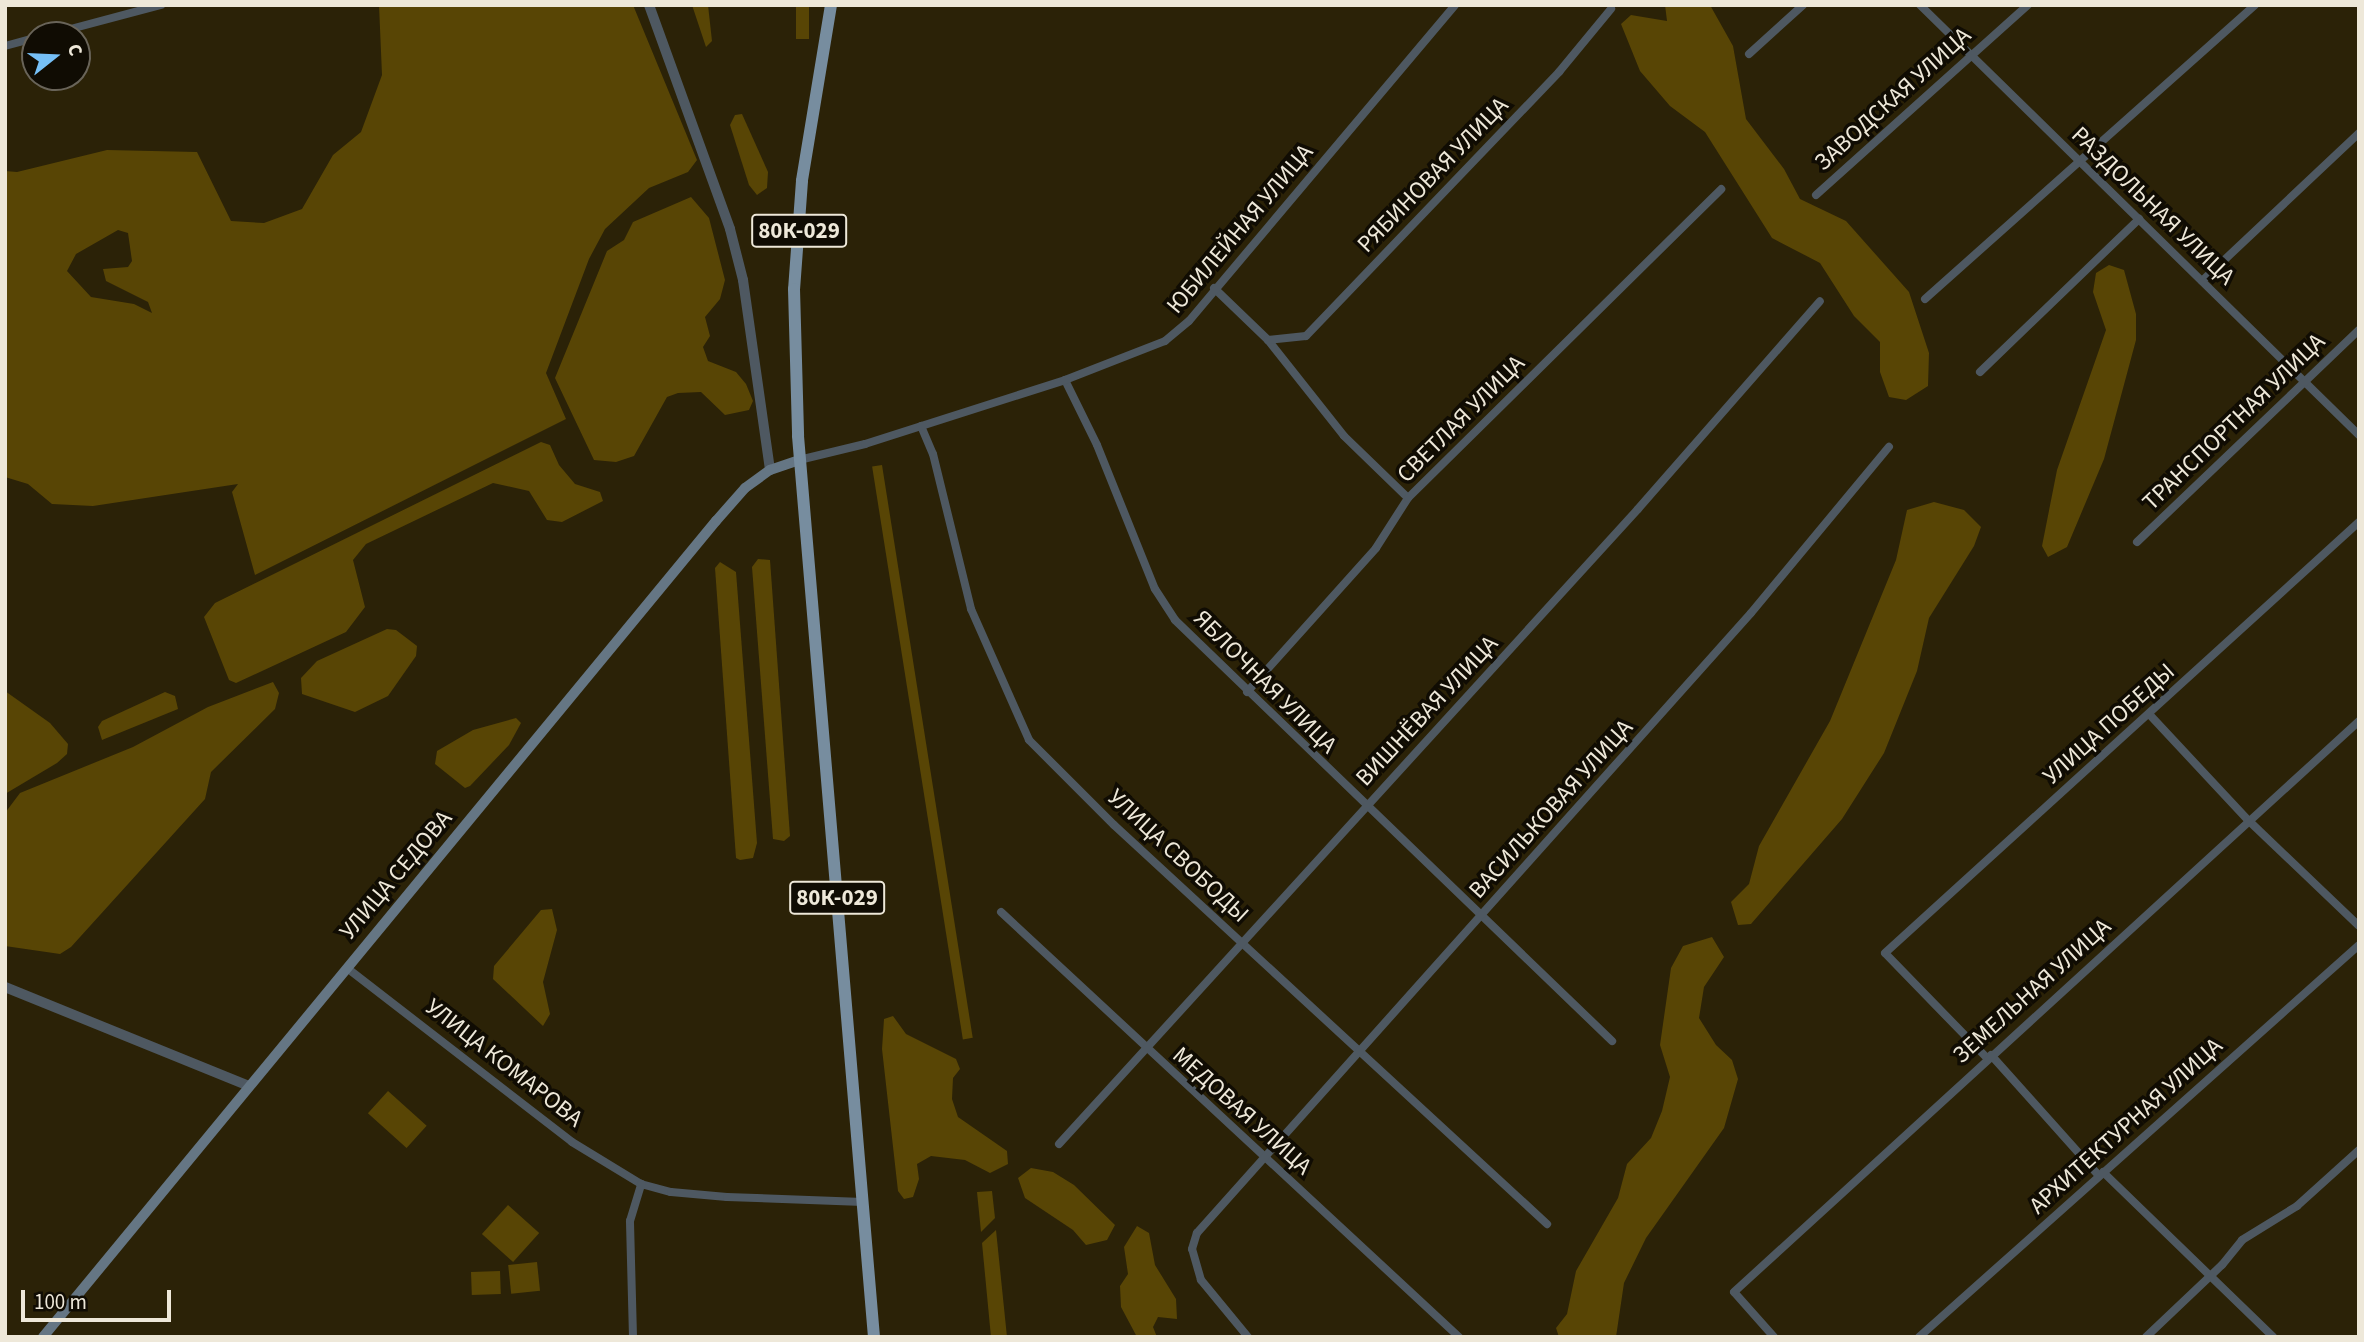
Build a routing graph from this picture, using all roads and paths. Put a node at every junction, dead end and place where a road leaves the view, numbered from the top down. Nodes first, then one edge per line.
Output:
1 (161, 5) edge
2 (649, 5) edge
3 (831, 5) edge
4 (1455, 5) edge
5 (1803, 5) edge
6 (1920, 5) edge
7 (2028, 5) edge
8 (2255, 5) edge
9 (1611, 9) dead end
10 (91, 24) edge
11 (1749, 54) dead end
12 (1970, 54) junction
13 (2359, 133) edge
14 (2078, 160) junction
15 (1721, 189) dead end
16 (1816, 195) dead end
17 (2139, 219) junction
18 (2202, 281) junction
19 (1214, 288) junction
20 (1925, 299) dead end
21 (1820, 301) dead end
22 (2359, 330) edge
23 (1268, 340) junction
24 (1980, 372) dead end
25 (1065, 380) junction
26 (2304, 380) junction
27 (921, 426) junction
28 (2359, 435) edge
29 (1889, 447) dead end
30 (799, 460) junction
31 (770, 470) junction
32 (1408, 498) junction
33 (2359, 522) edge
34 (2137, 542) dead end
35 (1247, 692) junction
36 (2149, 714) junction
37 (2359, 721) edge
38 (1364, 807) junction
39 (2248, 820) junction
40 (1001, 912) dead end
41 (1480, 916) junction
42 (2359, 926) edge
43 (1242, 942) junction
44 (2359, 945) edge
45 (346, 968) junction
46 (5, 987) edge
47 (1612, 1041) dead end
48 (1359, 1048) junction
49 (1146, 1049) junction
50 (1989, 1056) junction
51 (249, 1086) junction
52 (1059, 1144) dead end
53 (2359, 1150) edge
54 (1263, 1155) junction
55 (2101, 1174) junction
56 (641, 1184) junction
57 (863, 1202) junction
58 (1547, 1224) dead end
59 (2209, 1277) junction
60 (43, 1337) edge
61 (633, 1337) edge
62 (874, 1337) edge
63 (1248, 1337) edge
64 (1459, 1337) edge
65 (1774, 1337) edge
66 (1919, 1337) edge
67 (2146, 1337) edge
68 (2273, 1337) edge

1 - 10 street
2 - 31 street
3 - 30 main road, 80К-029
4 - 19 street, ЮБИЛЕЙНАЯ УЛИЦА
5 - 11 street
6 - 12 street, РАЗДОЛЬНАЯ УЛИЦА
7 - 12 street, ЗАВОДСКАЯ УЛИЦА
8 - 14 street
9 - 23 street, РЯБИНОВАЯ УЛИЦА
12 - 14 street, РАЗДОЛЬНАЯ УЛИЦА
12 - 16 street, ЗАВОДСКАЯ УЛИЦА
13 - 18 street
14 - 17 street, РАЗДОЛЬНАЯ УЛИЦА
14 - 20 street
15 - 32 street, СВЕТЛАЯ УЛИЦА
17 - 18 street, РАЗДОЛЬНАЯ УЛИЦА
17 - 24 street
18 - 26 street, РАЗДОЛЬНАЯ УЛИЦА
19 - 23 street
19 - 25 street, ЮБИЛЕЙНАЯ УЛИЦА
21 - 38 street, ВИШНЁВАЯ УЛИЦА
22 - 26 street, ТРАНСПОРТНАЯ УЛИЦА
23 - 32 street
25 - 27 street, ЮБИЛЕЙНАЯ УЛИЦА
25 - 35 street, ЯБЛОЧНАЯ УЛИЦА
26 - 28 street, РАЗДОЛЬНАЯ УЛИЦА
26 - 34 street, ТРАНСПОРТНАЯ УЛИЦА
27 - 30 street, ЮБИЛЕЙНАЯ УЛИЦА
27 - 43 street, УЛИЦА СВОБОДЫ
29 - 41 street, ВАСИЛЬКОВАЯ УЛИЦА
30 - 31 main road, УЛИЦА СЕДОВА
30 - 57 main road, 80К-029
31 - 45 main road, УЛИЦА СЕДОВА
32 - 35 street, СВЕТЛАЯ УЛИЦА
33 - 36 street, УЛИЦА ПОБЕДЫ
35 - 38 street, ЯБЛОЧНАЯ УЛИЦА
36 - 39 street
36 - 50 street, УЛИЦА ПОБЕДЫ
37 - 39 street, ЗЕМЕЛЬНАЯ УЛИЦА
38 - 41 street, ЯБЛОЧНАЯ УЛИЦА
38 - 43 street, ВИШНЁВАЯ УЛИЦА
39 - 42 street
39 - 50 street, ЗЕМЕЛЬНАЯ УЛИЦА
40 - 49 street, МЕДОВАЯ УЛИЦА
41 - 47 street, ЯБЛОЧНАЯ УЛИЦА
41 - 48 street, ВАСИЛЬКОВАЯ УЛИЦА
43 - 48 street, УЛИЦА СВОБОДЫ
43 - 49 street, ВИШНЁВАЯ УЛИЦА
44 - 55 street, АРХИТЕКТУРНАЯ УЛИЦА
45 - 51 main road, УЛИЦА СЕДОВА
45 - 56 street, УЛИЦА КОМАРОВА
46 - 51 street
48 - 54 street, ВАСИЛЬКОВАЯ УЛИЦА
48 - 58 street, УЛИЦА СВОБОДЫ
49 - 52 street, ВИШНЁВАЯ УЛИЦА
49 - 54 street, МЕДОВАЯ УЛИЦА
50 - 55 street
50 - 65 street, ЗЕМЕЛЬНАЯ УЛИЦА
51 - 60 main road, УЛИЦА СЕДОВА
53 - 59 street
54 - 63 street, ВАСИЛЬКОВАЯ УЛИЦА
54 - 64 street, МЕДОВАЯ УЛИЦА
55 - 59 street
55 - 66 street, АРХИТЕКТУРНАЯ УЛИЦА
56 - 57 street, УЛИЦА КОМАРОВА
56 - 61 street
57 - 62 main road, 80К-029
59 - 67 street
59 - 68 street

